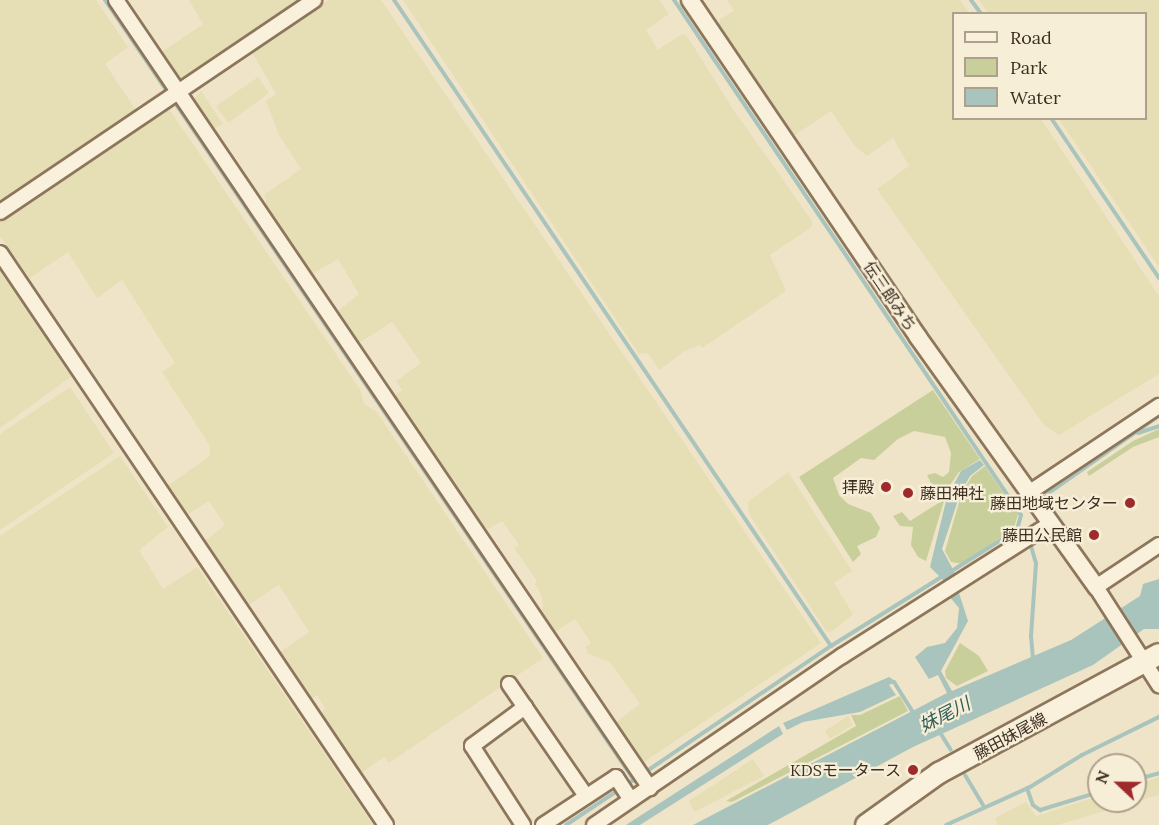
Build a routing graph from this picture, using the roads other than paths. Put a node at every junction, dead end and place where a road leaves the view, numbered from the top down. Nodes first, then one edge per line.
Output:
1 (116, 0) edge
2 (314, 0) edge
3 (690, 0) edge
4 (173, 95) junction
5 (0, 212) edge
6 (0, 253) edge
7 (1159, 406) edge
8 (1027, 494) junction
9 (1050, 524) junction
10 (1159, 545) edge
11 (1096, 587) junction
12 (1146, 654) edge
13 (509, 684) dead end
14 (1159, 685) edge
15 (525, 707) junction
16 (644, 779) junction
17 (625, 792) junction
18 (586, 796) junction
19 (386, 825) edge
20 (523, 825) edge
21 (543, 825) edge
22 (594, 825) edge
23 (866, 825) edge

1 - 4 street
2 - 4 street
3 - 8 street, 伝三郎みち
4 - 5 street
4 - 16 street
6 - 19 street
7 - 8 street
8 - 9 street, 伝三郎みち
9 - 11 street, 伝三郎みち
9 - 16 street
10 - 11 street
11 - 12 street
12 - 14 street
12 - 23 main road, 藤田妹尾線
13 - 15 street
15 - 18 street
15 - 20 street
16 - 17 street
17 - 18 street
17 - 22 street
18 - 21 street

